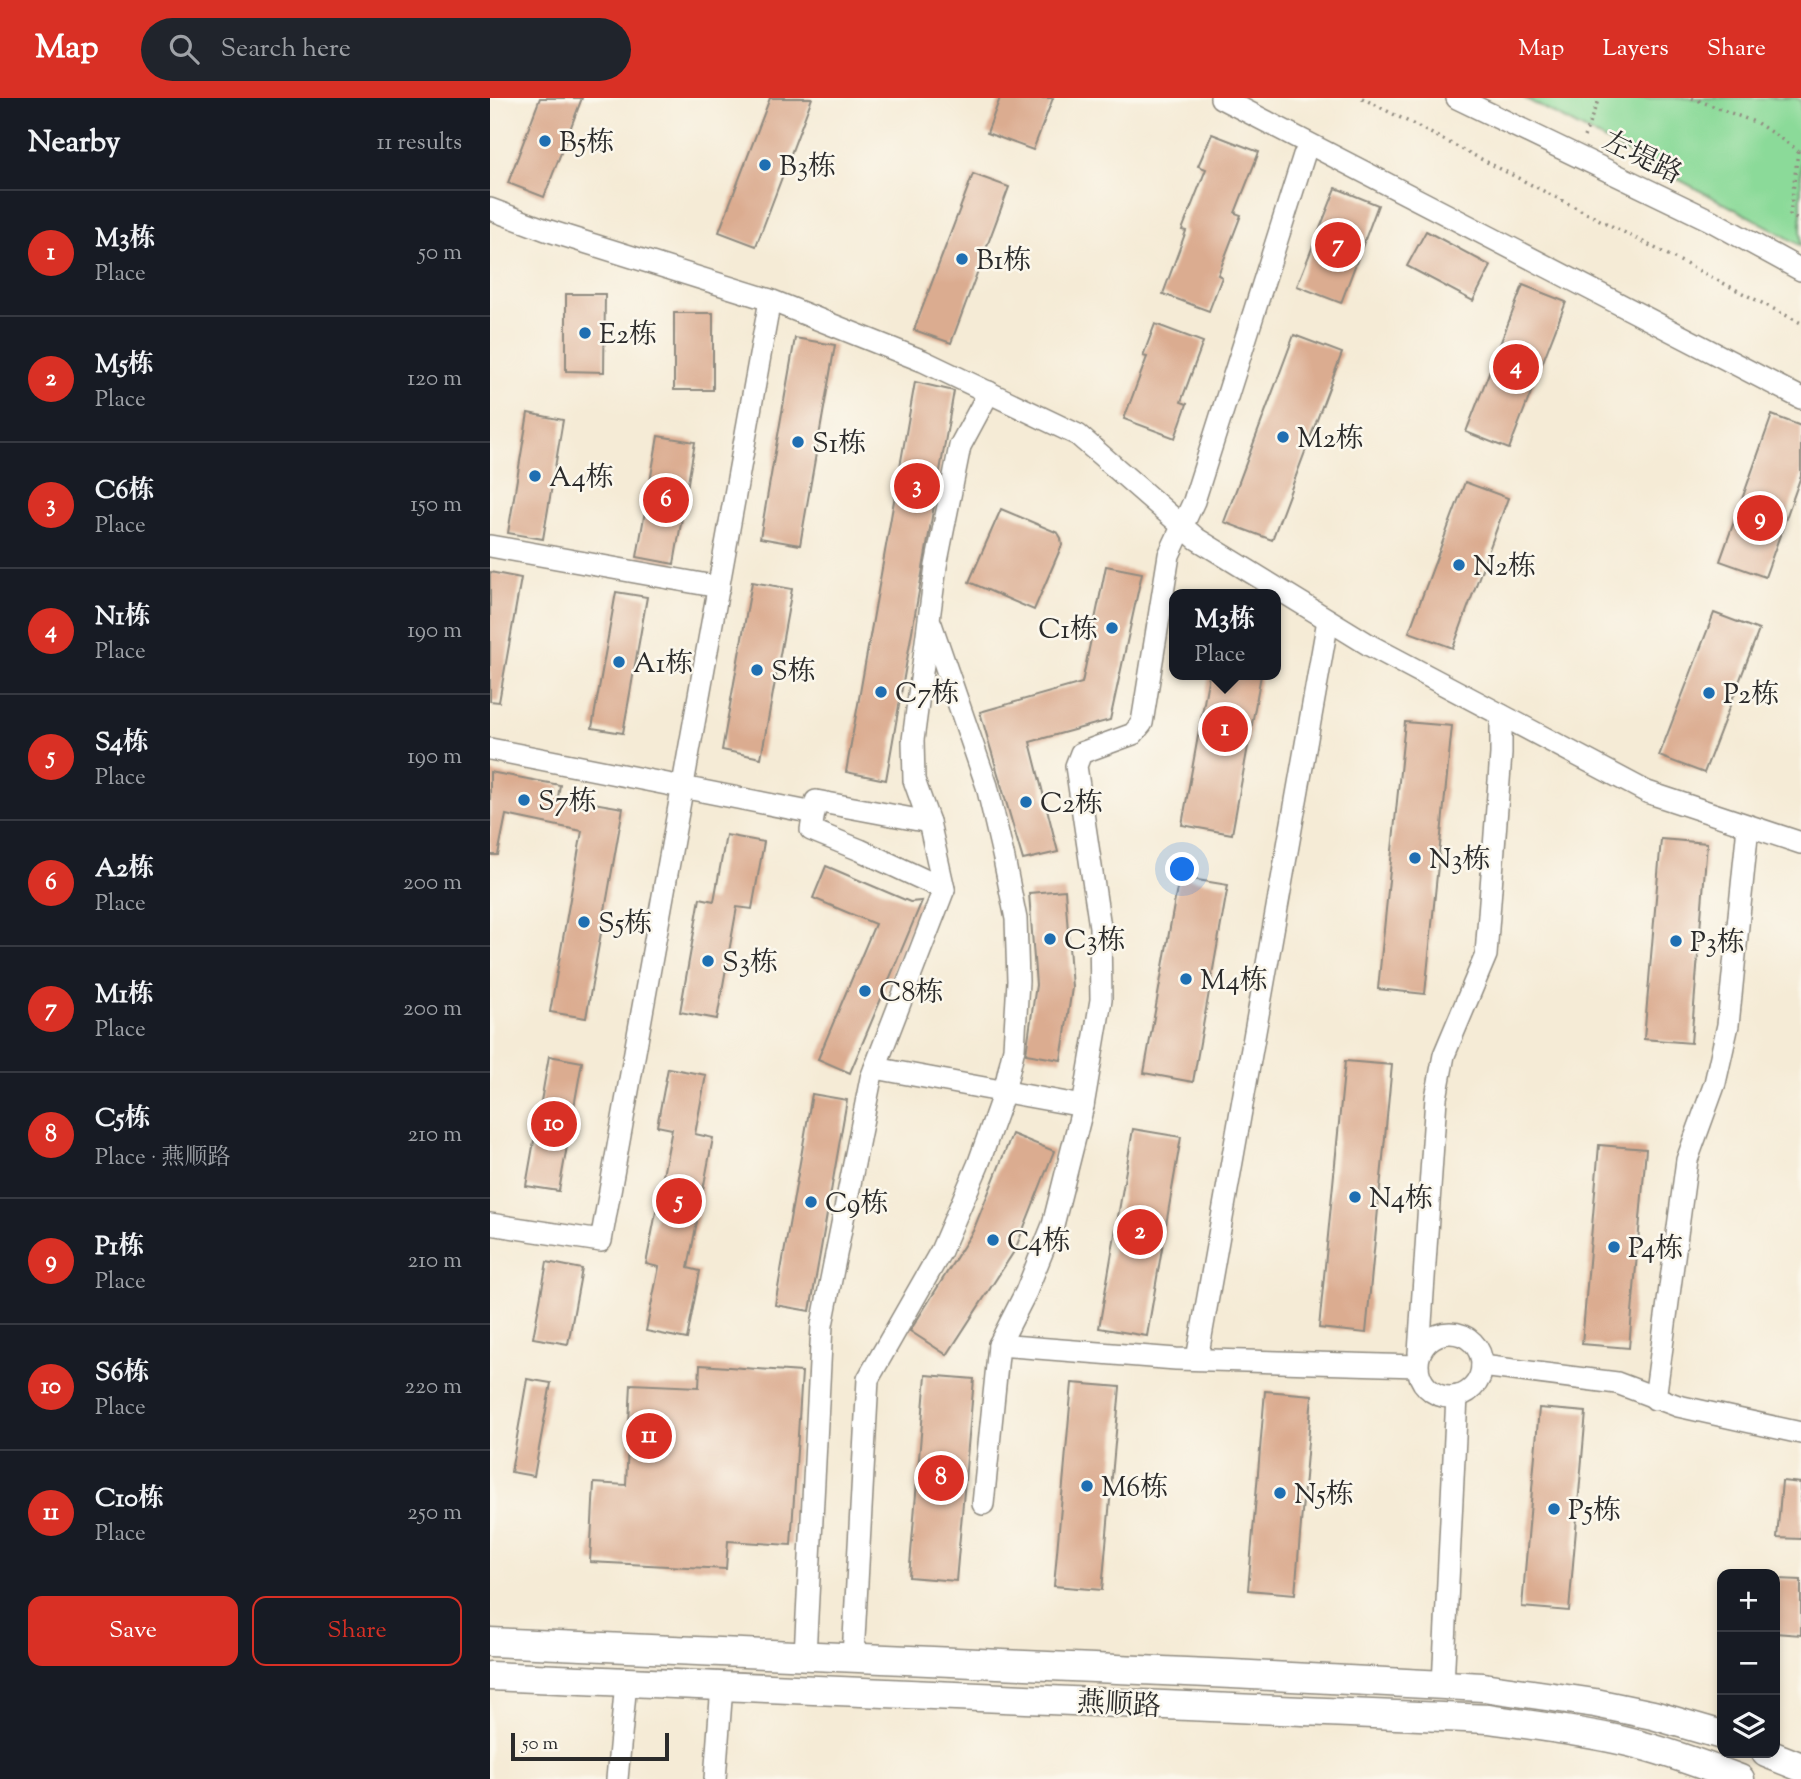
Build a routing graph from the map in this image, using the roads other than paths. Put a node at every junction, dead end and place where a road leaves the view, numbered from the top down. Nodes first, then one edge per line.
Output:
1 (1221, 98) edge
2 (1457, 98) edge
3 (1304, 155) dead end
4 (490, 209) edge
5 (1801, 270) edge
6 (770, 300) junction
7 (989, 393) junction
8 (1801, 398) edge
9 (1181, 526) junction
10 (490, 546) edge
11 (719, 587) junction
12 (1278, 589) edge
13 (1281, 591) edge
14 (929, 618) junction
15 (1328, 620) junction
16 (1501, 715) junction
17 (490, 749) edge
18 (683, 789) junction
19 (814, 813) junction
20 (929, 821) junction
21 (1748, 826) junction
22 (1801, 843) edge
23 (944, 889) junction
24 (875, 1068) junction
25 (1004, 1092) junction
26 (1083, 1106) junction
27 (490, 1224) edge
28 (999, 1345) junction
29 (1197, 1359) junction
30 (1418, 1360) junction
31 (1482, 1366) junction
32 (1451, 1397) junction
33 (1656, 1399) junction
34 (1801, 1433) edge
35 (983, 1504) dead end
36 (490, 1642) edge
37 (805, 1655) junction
38 (853, 1657) junction
39 (490, 1676) edge
40 (626, 1682) junction
41 (1436, 1685) junction
42 (722, 1686) junction
43 (1717, 1734) edge
44 (1778, 1758) edge
45 (1801, 1767) edge
46 (617, 1779) edge
47 (715, 1779) edge
48 (1740, 1779) edge

1 - 8 street
2 - 5 street, 左堤路
3 - 9 street
4 - 6 street
6 - 7 street
6 - 11 street
7 - 9 street
7 - 14 street
9 - 12 street
9 - 26 street
10 - 11 street
11 - 18 street
13 - 15 street
14 - 20 street
14 - 25 street
15 - 16 street
15 - 29 street
16 - 21 street
16 - 30 street
17 - 18 street
18 - 19 street
18 - 27 street
19 - 20 street
19 - 23 street
20 - 23 street
21 - 22 street
21 - 33 street
23 - 24 street
24 - 25 street
24 - 37 street
25 - 26 street
25 - 38 street
26 - 28 street
28 - 29 street
28 - 35 street
29 - 30 street
30 - 31 street
30 - 32 street
31 - 32 street
31 - 33 street
32 - 41 street
33 - 34 street
36 - 37 main road, 燕顺路
37 - 38 main road, 燕顺路
38 - 41 main road, 燕顺路
39 - 40 main road, 燕顺路
40 - 42 main road, 燕顺路
40 - 46 street
41 - 43 main road, 燕顺路
42 - 47 street
42 - 48 main road, 燕顺路
44 - 45 main road

